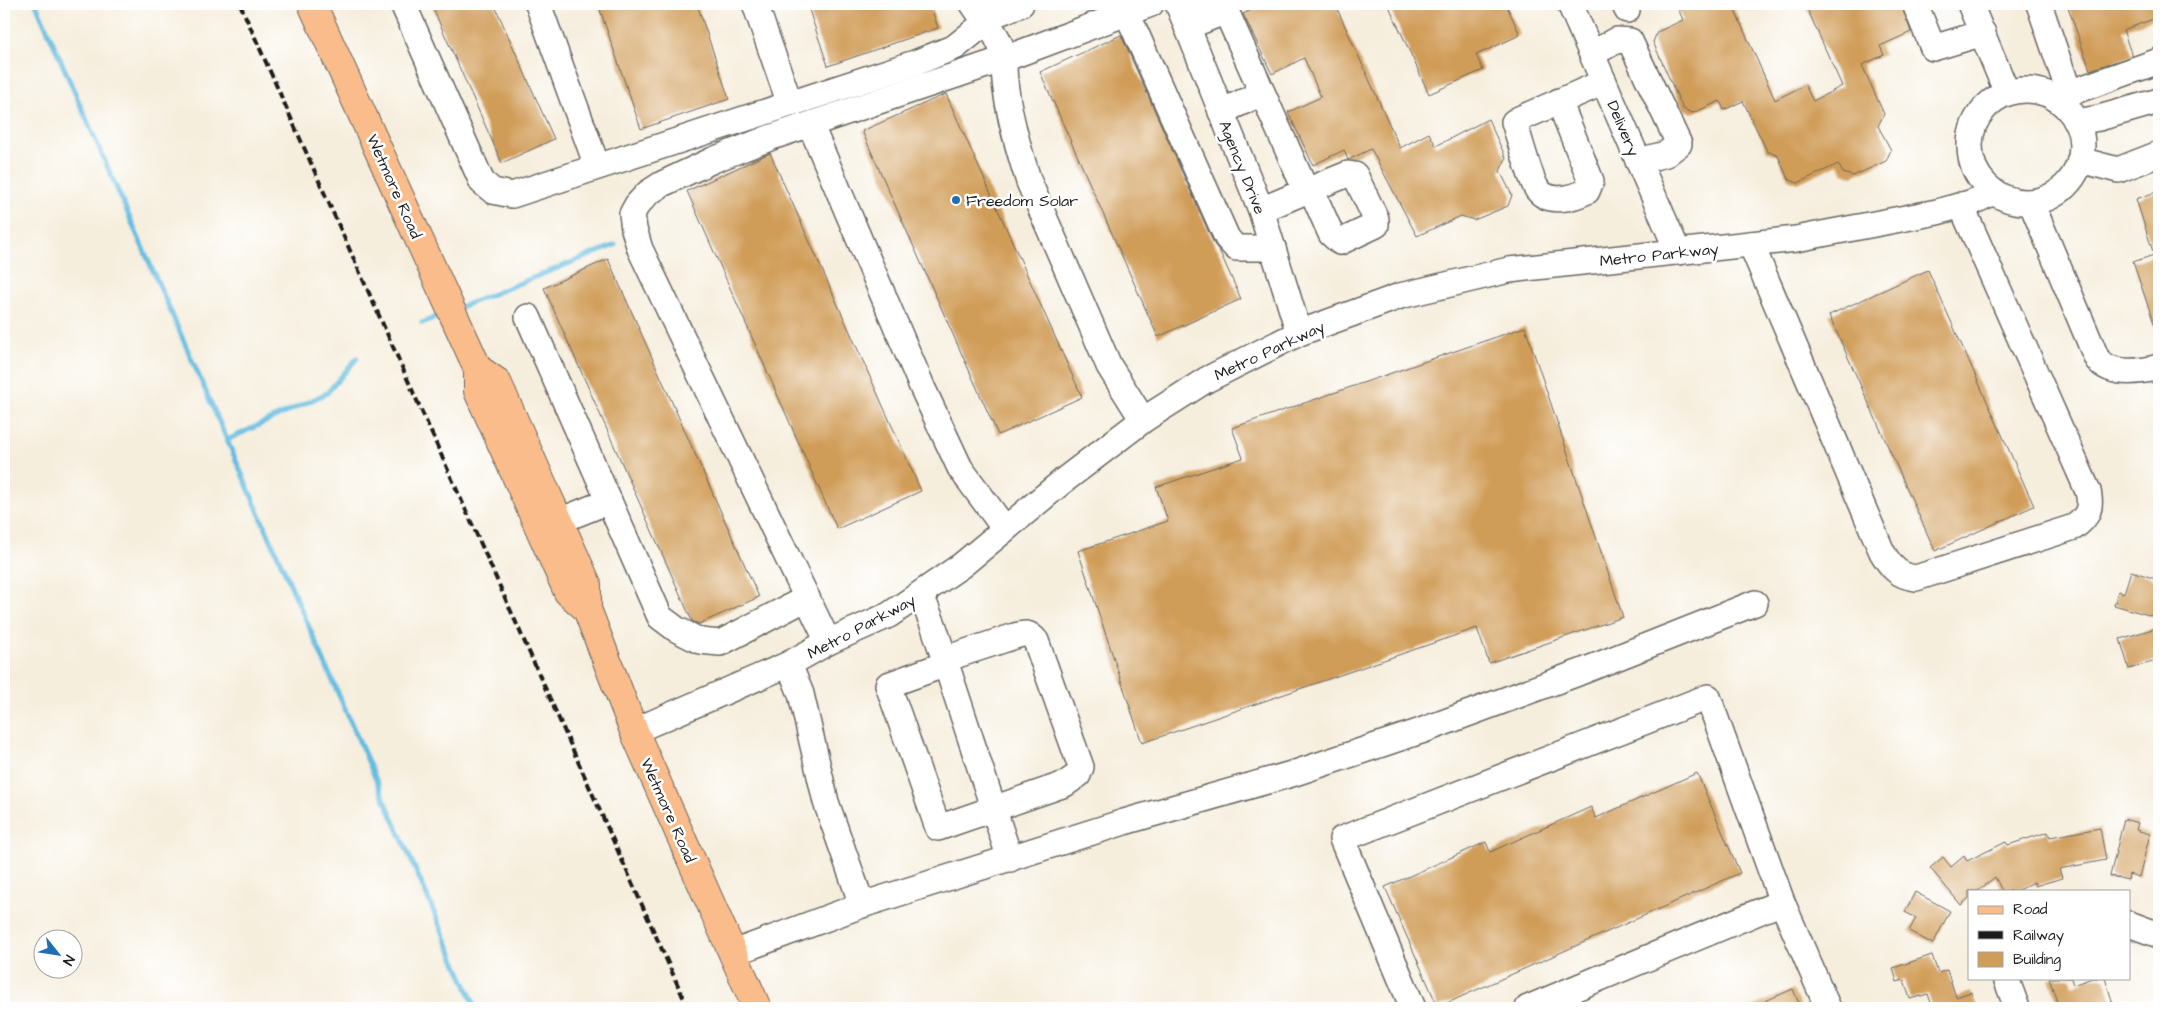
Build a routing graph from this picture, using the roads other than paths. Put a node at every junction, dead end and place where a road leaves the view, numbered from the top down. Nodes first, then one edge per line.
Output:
1 (312, 4) edge
2 (402, 4) edge
3 (538, 4) edge
4 (755, 4) edge
5 (1021, 4) edge
6 (1151, 4) edge
7 (1178, 4) edge
8 (1570, 4) edge
9 (1915, 4) edge
10 (1970, 4) edge
11 (2039, 4) edge
12 (1224, 7) edge
13 (980, 12) edge
14 (1126, 13) junction
15 (1187, 27) junction
16 (1983, 33) junction
17 (1592, 54) junction
18 (1004, 59) junction
19 (2159, 61) edge
20 (1604, 82) junction
21 (2007, 93) junction
22 (1262, 94) junction
23 (2062, 95) junction
24 (1559, 101) dead end
25 (2159, 101) edge
26 (790, 104) junction
27 (1221, 112) junction
28 (2077, 122) junction
29 (811, 126) junction
30 (2159, 154) edge
31 (2080, 160) junction
32 (1638, 161) junction
33 (597, 166) junction
34 (1993, 192) junction
35 (2031, 202) junction
36 (1961, 205) junction
37 (1261, 210) junction
38 (1751, 244) junction
39 (1273, 248) junction
40 (1678, 252) junction
41 (528, 317) dead end
42 (1299, 333) junction
43 (2159, 367) edge
44 (478, 369) junction
45 (1143, 420) junction
46 (609, 501) junction
47 (559, 522) junction
48 (1005, 529) junction
49 (920, 595) junction
50 (807, 598) junction
51 (1755, 603) dead end
52 (587, 609) junction
53 (828, 642) junction
54 (946, 662) junction
55 (789, 664) junction
56 (634, 731) junction
57 (994, 808) junction
58 (1010, 859) junction
59 (1782, 902) junction
60 (862, 905) junction
61 (2130, 924) edge
62 (2159, 936) edge
63 (732, 953) junction
64 (2007, 980) edge
65 (757, 1008) edge
66 (1413, 1008) edge
67 (1528, 1008) edge
68 (1828, 1008) edge
69 (2017, 1008) edge

1 - 44 main road, Wetmore Road
2 - 33 street
3 - 33 street
4 - 26 street
5 - 13 street
6 - 14 street
7 - 15 street, Agency Drive
8 - 17 street, Delivery
9 - 16 street
10 - 16 street
11 - 23 street
12 - 15 street
12 - 22 street
13 - 18 street
13 - 26 street
14 - 18 street
14 - 39 street
15 - 27 street, Agency Drive
16 - 21 street
17 - 20 street, Delivery
17 - 32 street
18 - 29 street
18 - 45 street
19 - 23 street
20 - 24 street
20 - 32 street, Delivery
21 - 23 street
21 - 34 street
22 - 27 street
22 - 37 street
23 - 28 street
25 - 28 street
26 - 33 street
27 - 37 street, Agency Drive
28 - 31 street
29 - 48 street
29 - 50 street
30 - 31 street
31 - 35 street
32 - 40 street, Delivery
34 - 35 street
34 - 36 street, Metro Parkway
35 - 43 street
36 - 38 street, Metro Parkway
36 - 38 street
37 - 39 street, Agency Drive
38 - 40 street, Metro Parkway
39 - 42 street, Agency Drive
40 - 42 street, Metro Parkway
41 - 46 street
42 - 45 street, Metro Parkway
44 - 47 main road, Wetmore Road
44 - 52 main road, Wetmore Road
45 - 48 street, Metro Parkway
46 - 47 street
46 - 50 street
47 - 52 main road, Wetmore Road
48 - 49 street, Metro Parkway
49 - 53 street, Metro Parkway
49 - 54 street
50 - 53 street
51 - 58 street
52 - 56 main road, Wetmore Road
53 - 55 street, Metro Parkway
54 - 57 street
54 - 57 street
54 - 57 street
55 - 56 street, Metro Parkway
55 - 60 street
56 - 63 main road, Wetmore Road
57 - 58 street
58 - 60 street
59 - 66 street
59 - 67 street
59 - 68 street
60 - 63 street
61 - 62 street
63 - 65 main road, Wetmore Road
64 - 69 street

